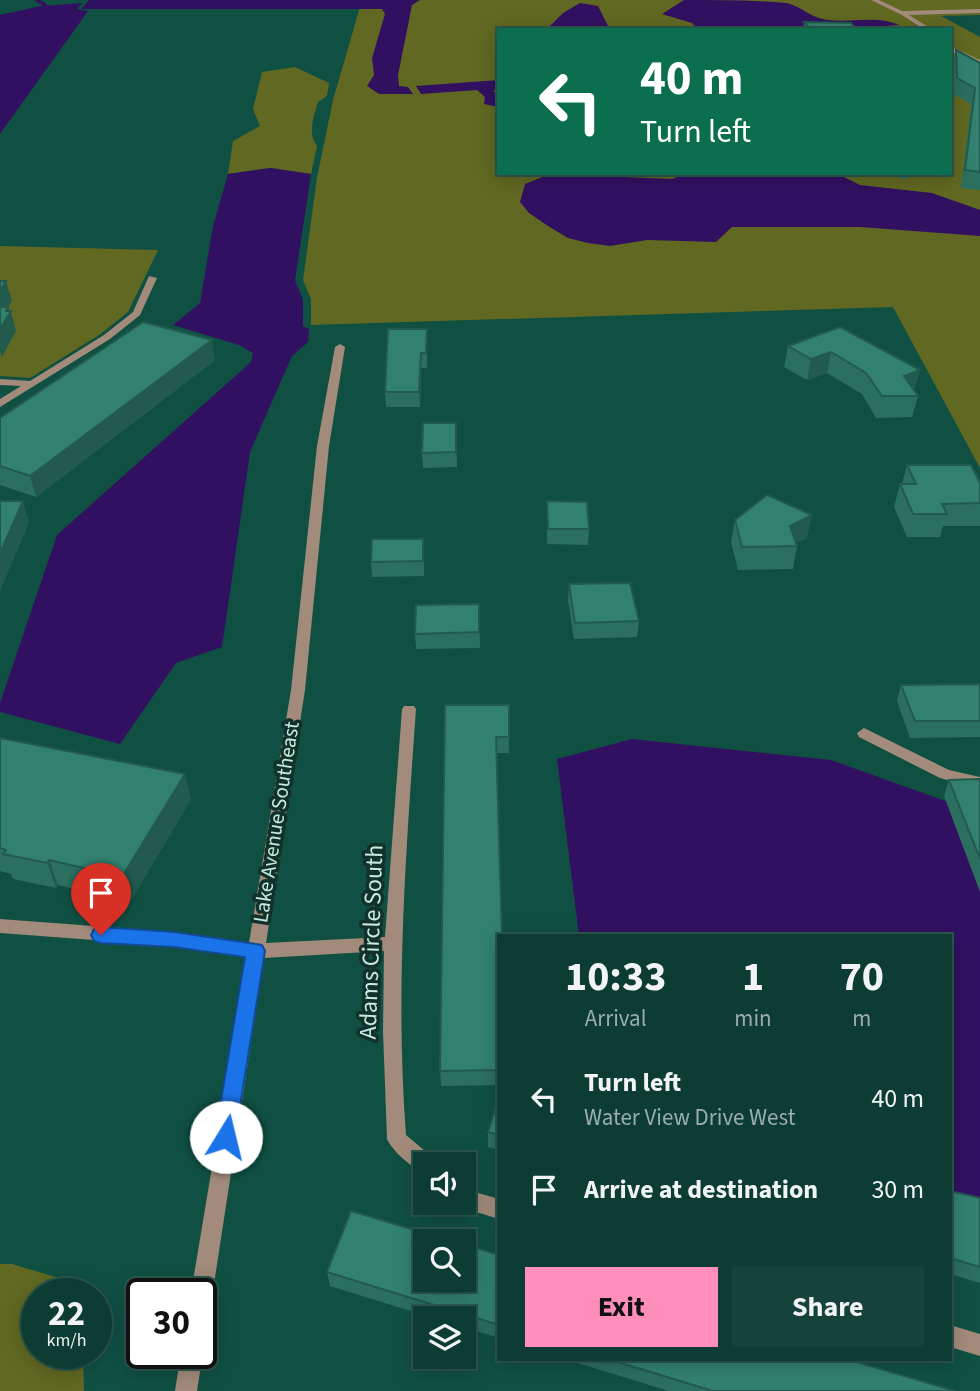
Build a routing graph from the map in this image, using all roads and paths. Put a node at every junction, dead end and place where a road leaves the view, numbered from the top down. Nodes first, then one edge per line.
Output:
1 (874, 0) edge
2 (980, 11) edge
3 (901, 13) junction
4 (928, 28) edge
5 (952, 49) edge
6 (980, 63) edge
7 (152, 278) dead end
8 (340, 346) dead end
9 (0, 382) edge
10 (32, 384) junction
11 (0, 404) edge
12 (409, 709) dead end
13 (864, 733) dead end
14 (980, 783) edge
15 (0, 926) edge
16 (393, 944) junction
17 (256, 951) junction
18 (413, 1153) edge
19 (476, 1202) edge
20 (497, 1208) edge
21 (204, 1278) edge
22 (952, 1337) edge
23 (980, 1345) edge
24 (190, 1369) edge
25 (187, 1391) edge

1 - 3 street
2 - 3 street
3 - 4 street
5 - 6 street
7 - 10 street
8 - 17 street, Lake Avenue Southeast
9 - 10 street
10 - 11 street
12 - 16 street, Adams Circle South
13 - 14 street
15 - 17 street
16 - 17 street
16 - 18 street, Adams Circle South
17 - 21 street, Lake Avenue Southeast
19 - 20 street
22 - 23 street
24 - 25 street

